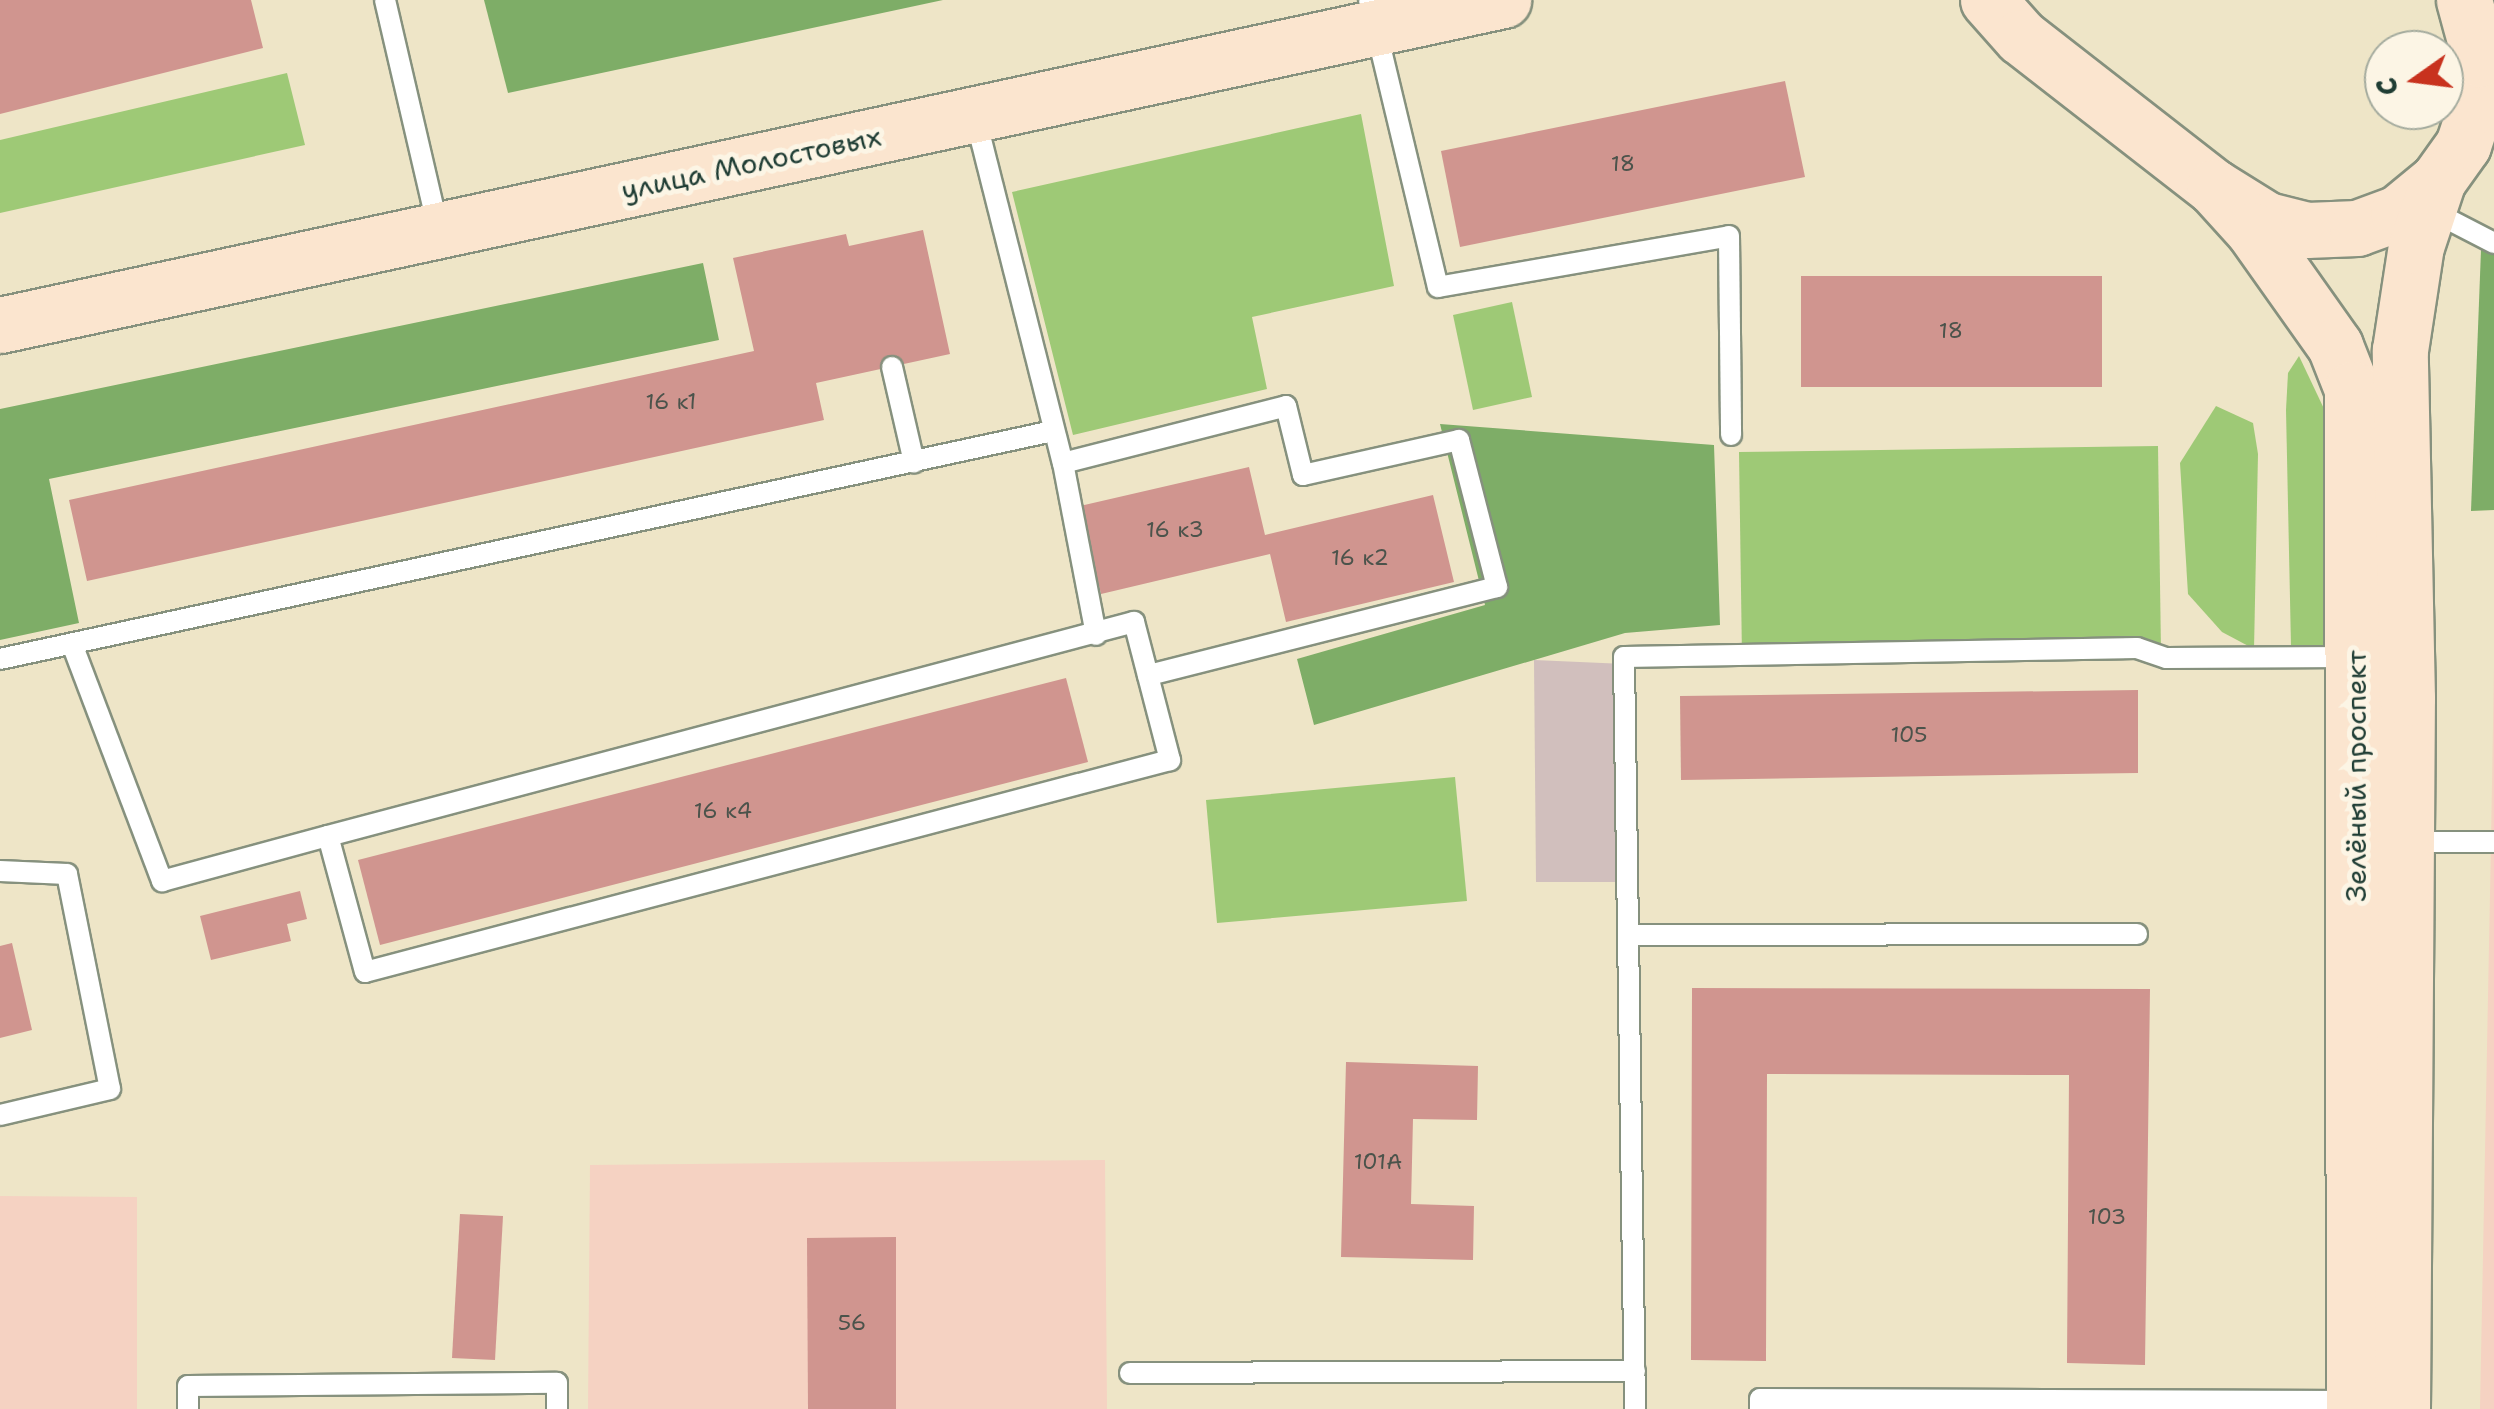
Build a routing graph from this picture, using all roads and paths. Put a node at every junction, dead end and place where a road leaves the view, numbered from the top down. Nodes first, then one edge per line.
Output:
1 (385, 0) edge
2 (1503, 0) edge
3 (2464, 0) edge
4 (1987, 9) edge
5 (1381, 17) edge
6 (975, 114) junction
7 (2455, 166) edge
8 (2214, 187) junction
9 (438, 230) junction
10 (2494, 243) edge
11 (0, 325) edge
12 (892, 366) dead end
13 (1052, 432) junction
14 (1730, 435) dead end
15 (914, 462) junction
16 (1063, 463) junction
17 (1096, 634) junction
18 (72, 644) junction
19 (2358, 656) junction
20 (0, 659) edge
21 (1148, 675) junction
22 (328, 836) junction
23 (2406, 842) junction
24 (2494, 842) edge
25 (0, 871) edge
26 (2138, 934) dead end
27 (1628, 935) junction
28 (0, 1115) edge
29 (1634, 1371) junction
30 (1130, 1373) dead end
31 (2044, 1404) edge
32 (2370, 1406) edge
33 (188, 1409) edge
34 (558, 1409) edge
35 (1635, 1409) edge
36 (1760, 1409) edge

1 - 9 lane
2 - 5 main road, улица Молостовых
3 - 7 main road, Зелёный проспект
4 - 8 main road
5 - 6 main road, улица Молостовых
5 - 14 lane
6 - 9 main road, улица Молостовых
6 - 13 lane
7 - 8 main road
7 - 10 lane
7 - 23 main road, Зелёный проспект
8 - 19 main road, Зелёный проспект
9 - 11 main road, улица Молостовых
12 - 15 lane
13 - 15 lane
13 - 16 lane
15 - 18 lane
16 - 17 lane
16 - 21 lane
17 - 21 lane
17 - 22 lane
18 - 20 lane
18 - 22 lane
19 - 27 lane
19 - 32 main road, Зелёный проспект
21 - 22 lane
23 - 24 lane
23 - 32 main road, Зелёный проспект
25 - 28 lane
26 - 27 lane
27 - 29 lane
29 - 30 lane
29 - 35 lane
31 - 32 lane
31 - 36 lane
33 - 34 lane

